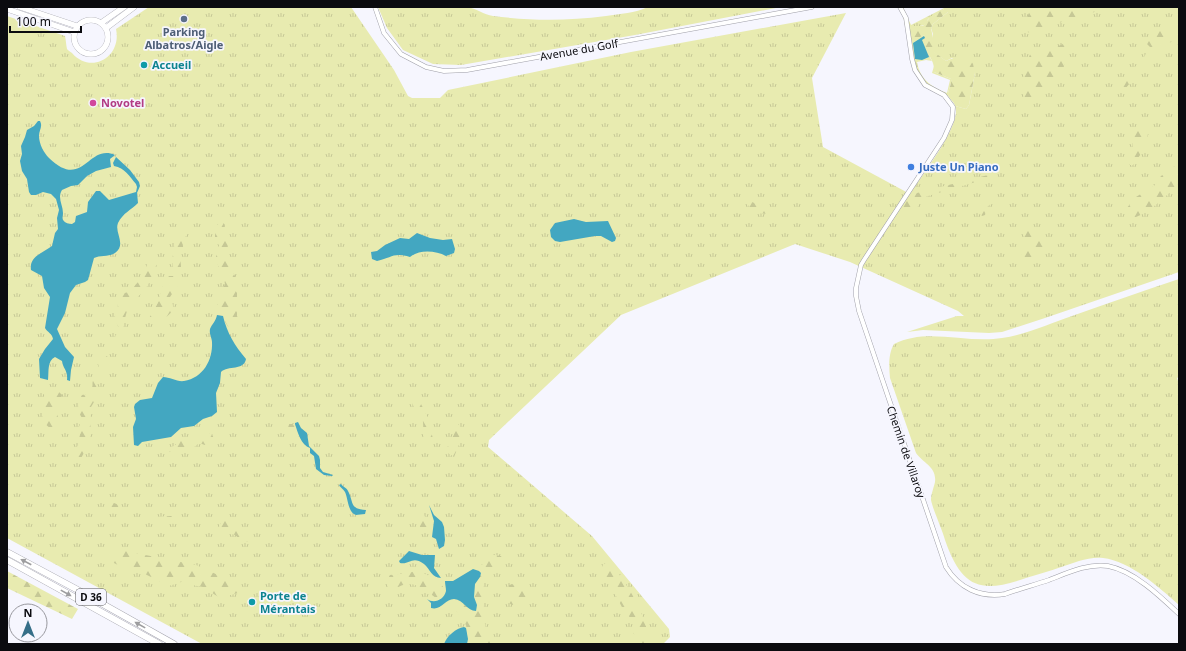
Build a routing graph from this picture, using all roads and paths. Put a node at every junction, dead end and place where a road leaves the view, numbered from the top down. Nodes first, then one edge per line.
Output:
1 (20, 7) edge
2 (124, 7) edge
3 (134, 7) edge
4 (375, 7) edge
5 (812, 7) edge
6 (900, 7) edge
7 (7, 9) edge
8 (101, 23) junction
9 (77, 26) junction
10 (106, 28) junction
11 (74, 32) junction
12 (7, 552) edge
13 (7, 560) edge
14 (1179, 614) edge
15 (159, 644) edge
16 (174, 644) edge

1 - 9 street
2 - 8 street
3 - 10 street
4 - 5 street, Avenue du Golf
6 - 14 street, Chemin de Villaroy
7 - 11 street
8 - 9 street
8 - 10 street
9 - 11 street
10 - 11 street
16 -> 12 main road, D 36
13 -> 15 main road, D 36

